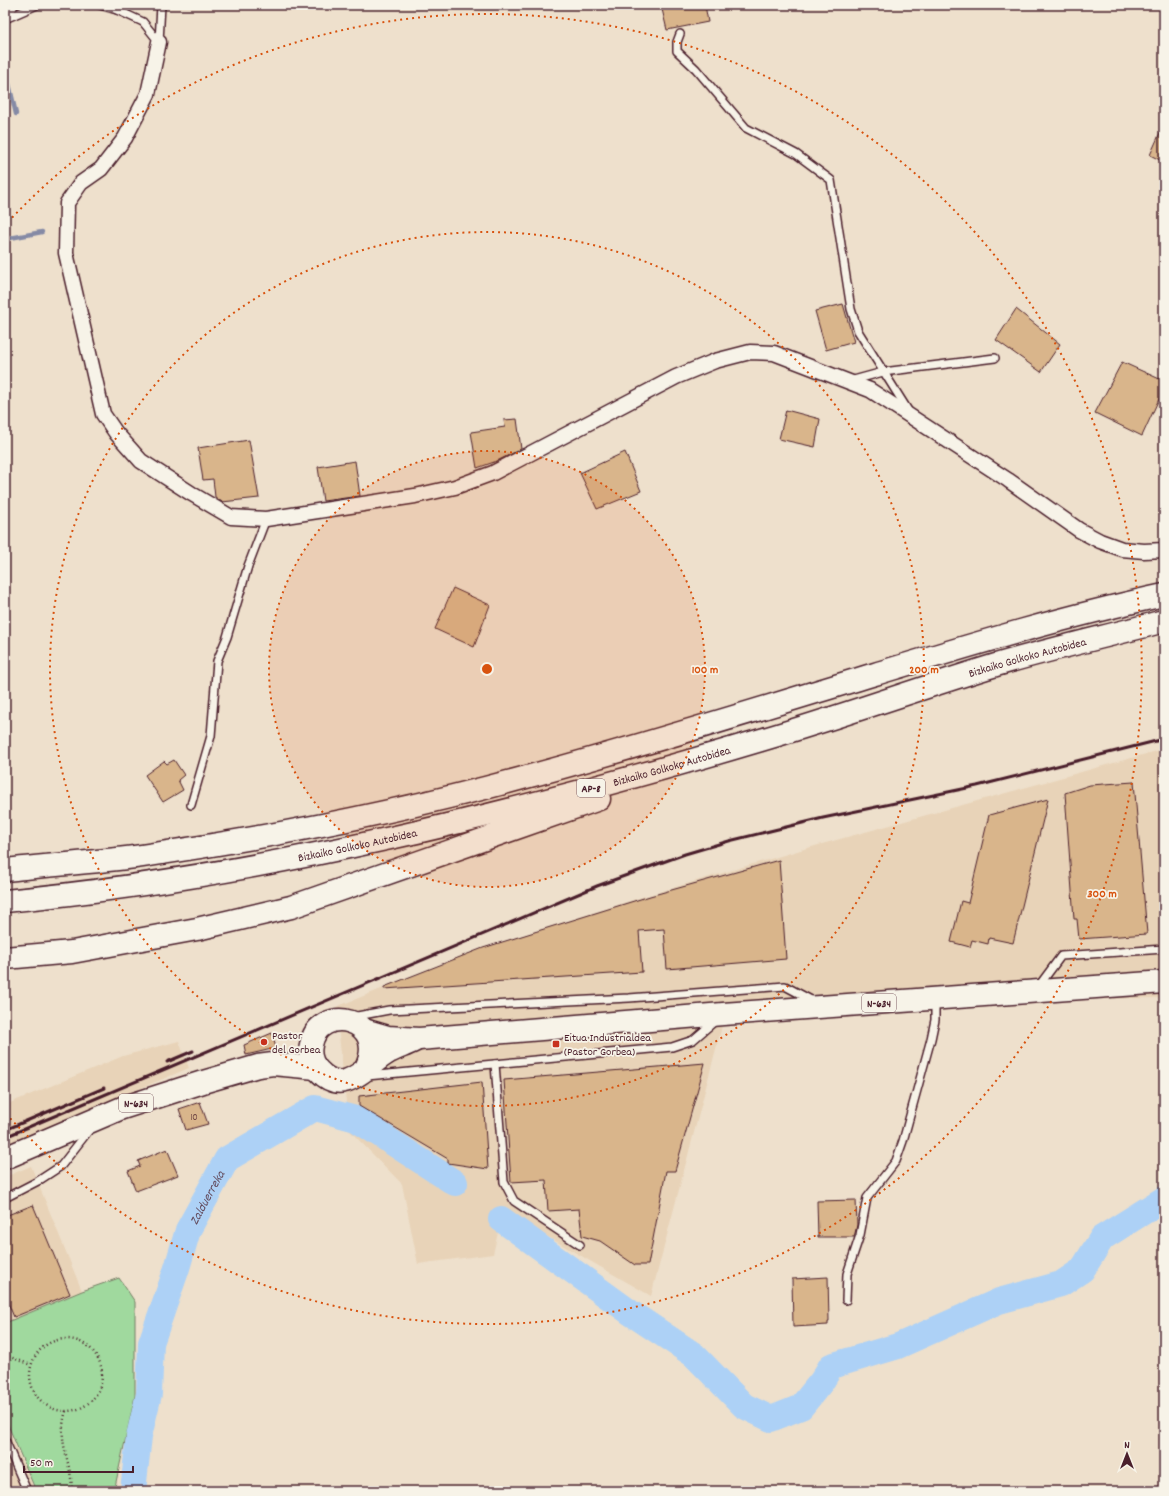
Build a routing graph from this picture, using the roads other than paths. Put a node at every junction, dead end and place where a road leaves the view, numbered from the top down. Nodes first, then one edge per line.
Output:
1 (37, 5) edge
2 (100, 5) edge
3 (131, 5) edge
4 (161, 5) edge
5 (117, 10) junction
6 (5, 19) edge
7 (680, 34) dead end
8 (159, 42) junction
9 (995, 358) dead end
10 (883, 372) junction
11 (848, 381) junction
12 (913, 417) junction
13 (266, 519) junction
14 (1164, 550) edge
15 (1164, 595) edge
16 (1164, 621) edge
17 (764, 739) junction
18 (191, 805) dead end
19 (8, 869) edge
20 (5, 900) edge
21 (1164, 949) edge
22 (5, 958) edge
23 (1164, 982) edge
24 (1034, 991) junction
25 (935, 999) junction
26 (824, 1007) junction
27 (723, 1014) junction
28 (341, 1020) junction
29 (364, 1030) junction
30 (314, 1037) junction
31 (419, 1039) junction
32 (273, 1064) junction
33 (495, 1064) junction
34 (316, 1068) junction
35 (362, 1072) junction
36 (98, 1118) junction
37 (5, 1158) edge
38 (5, 1198) edge
39 (580, 1245) dead end
40 (846, 1300) dead end
41 (5, 1440) edge
42 (27, 1491) edge

1 - 6 lane
2 - 5 lane
3 - 5 lane
4 - 8 lane
5 - 8 lane
7 - 10 lane
8 - 13 street
9 - 10 lane
10 - 11 lane
10 - 12 lane
11 - 12 street
11 - 13 street
12 - 14 street
13 - 18 lane
15 - 19 highway, Bizkaiko Golkoko Autobidea / AP-8
16 - 17 highway, Bizkaiko Golkoko Autobidea / AP-8
17 - 20 highway, Bizkaiko Golkoko Autobidea / AP-8
17 - 22 highway
21 - 24 lane
23 - 24 highway, N-634
24 - 25 highway, N-634
25 - 26 highway, N-634
25 - 40 lane
26 - 27 highway, N-634
26 - 28 lane
27 - 31 highway, N-634
27 - 33 lane
28 - 29 highway, N-634
28 - 30 highway, N-634
29 - 31 highway, N-634
29 - 35 highway
30 - 32 highway, N-634
30 - 34 highway
31 - 35 highway, N-634
32 - 34 highway, N-634
32 - 36 highway, N-634
33 - 35 lane
33 - 39 lane
34 - 35 highway, N-634
36 - 37 highway, N-634
36 - 38 lane
41 - 42 lane

